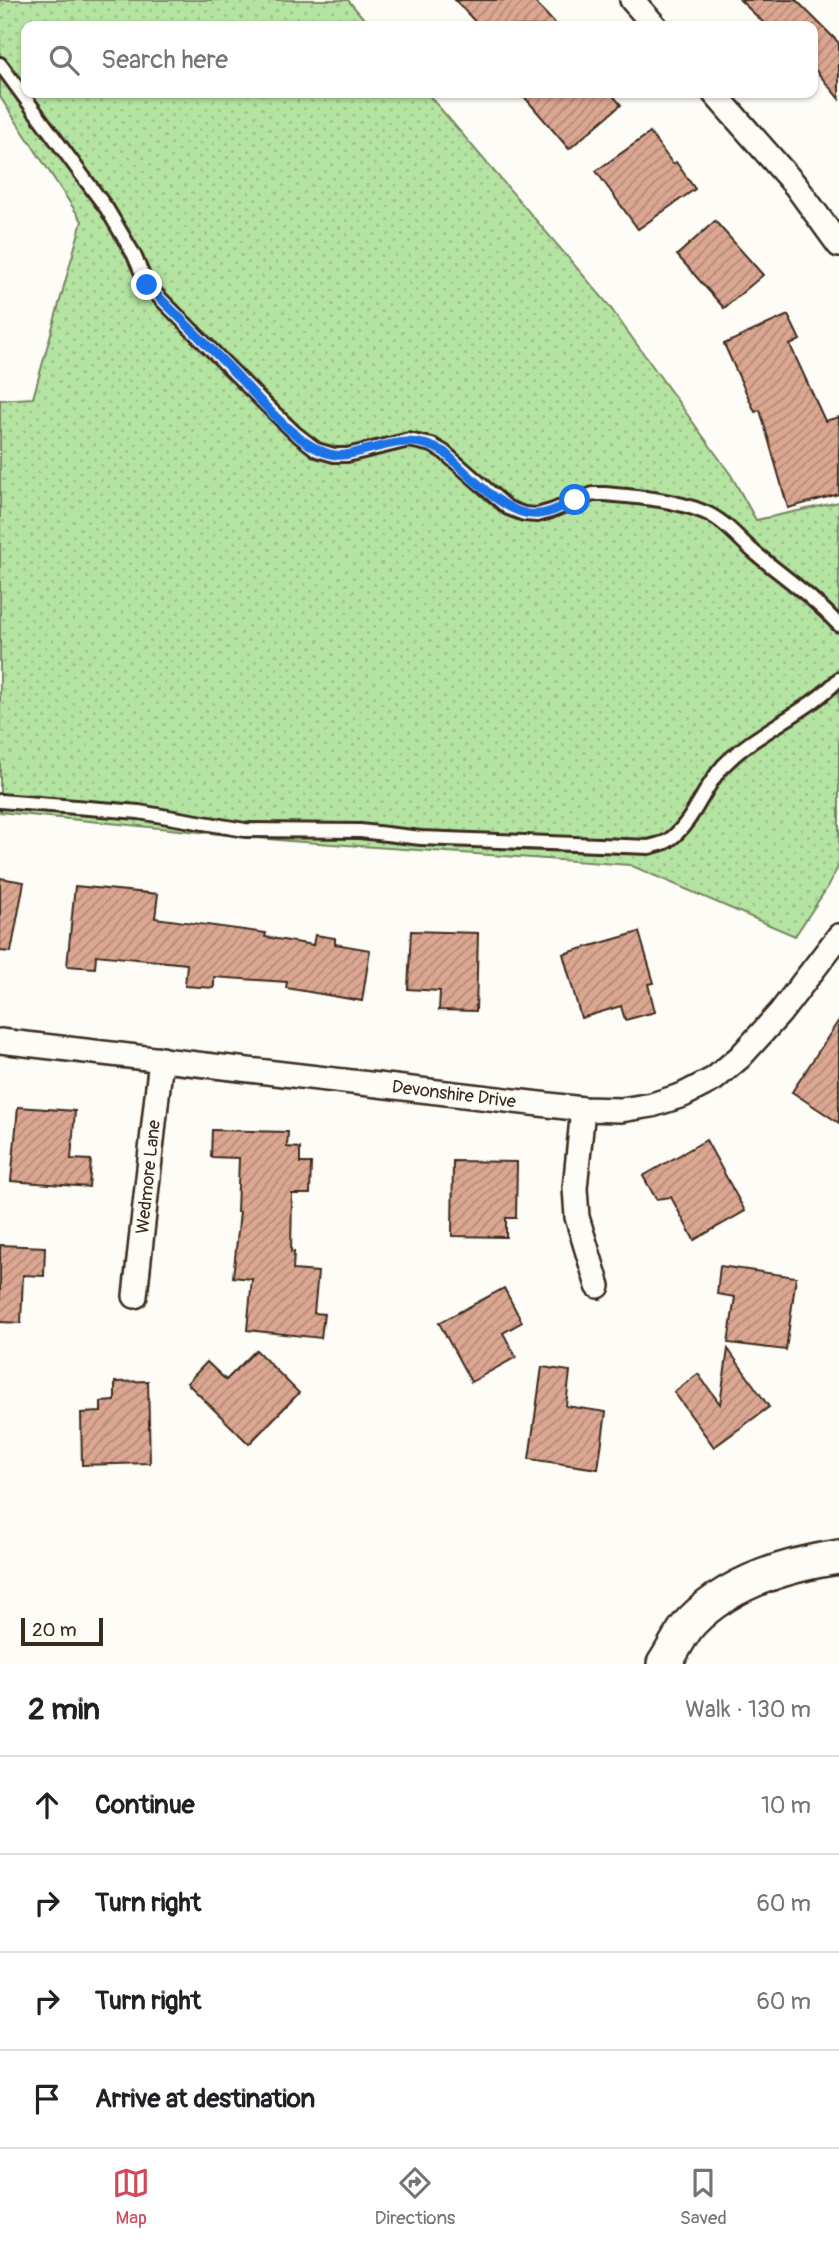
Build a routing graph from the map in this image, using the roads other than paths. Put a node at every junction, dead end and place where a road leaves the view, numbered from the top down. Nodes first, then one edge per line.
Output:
1 (632, 0) edge
2 (651, 21) edge
3 (0, 64) edge
4 (21, 92) edge
5 (25, 98) edge
6 (718, 98) edge
7 (839, 245) edge
8 (839, 625) edge
9 (839, 679) edge
10 (0, 801) edge
11 (835, 952) edge
12 (0, 1041) edge
13 (161, 1059) junction
14 (583, 1109) junction
15 (598, 1286) dead end
16 (135, 1296) dead end
17 (839, 1558) edge
18 (664, 1664) edge

1 - 2 street
3 - 4 lane
5 - 8 lane
6 - 7 street
9 - 10 lane
11 - 14 street, Devonshire Drive
12 - 13 street, Devonshire Drive
13 - 14 street, Devonshire Drive
13 - 16 street, Wedmore Lane
14 - 15 street
17 - 18 street

